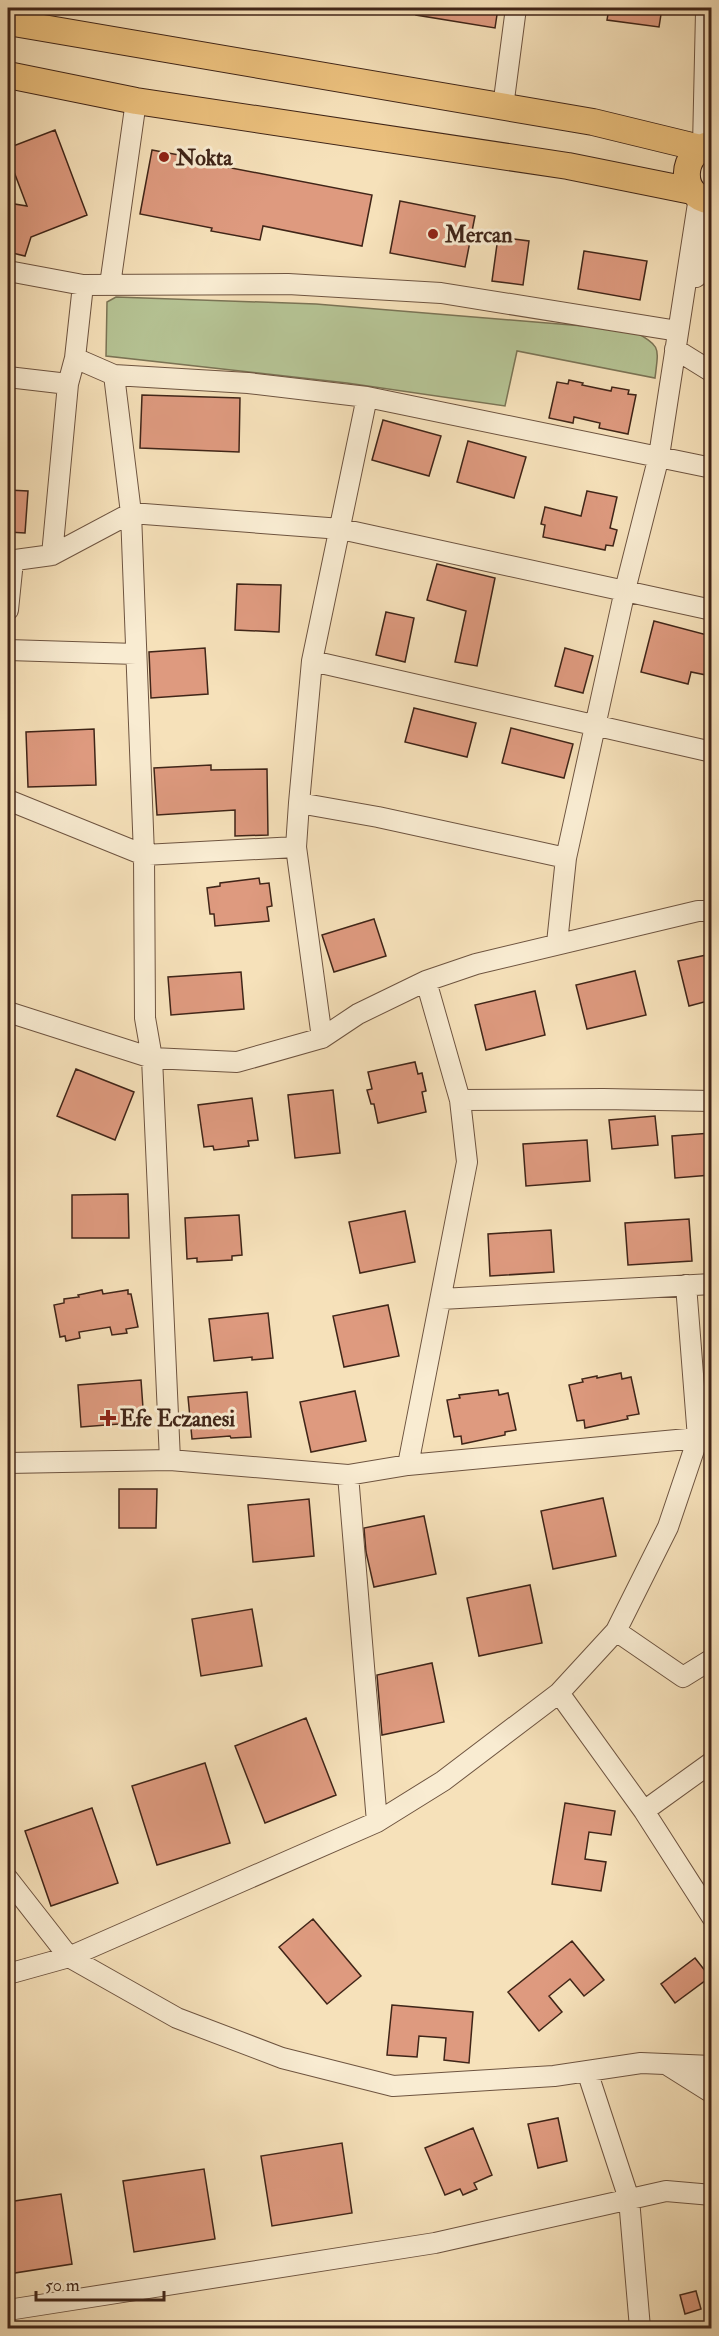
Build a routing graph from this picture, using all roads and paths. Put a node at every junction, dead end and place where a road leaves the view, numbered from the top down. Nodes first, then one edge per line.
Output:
1 (516, 8) edge
2 (706, 10) edge
3 (8, 22) edge
4 (711, 45) edge
5 (8, 75) edge
6 (136, 101) junction
7 (503, 107) junction
8 (705, 146) edge
9 (701, 196) edge
10 (711, 236) edge
11 (8, 271) edge
12 (82, 285) junction
13 (110, 285) junction
14 (683, 310) junction
15 (677, 340) junction
16 (75, 358) junction
17 (711, 372) edge
18 (114, 375) junction
19 (8, 377) edge
20 (68, 384) junction
21 (367, 397) junction
22 (659, 456) junction
23 (711, 468) edge
24 (131, 513) junction
25 (340, 529) junction
26 (51, 555) junction
27 (10, 561) edge
28 (625, 590) junction
29 (8, 610) edge
30 (711, 610) edge
31 (8, 650) edge
32 (135, 654) junction
33 (312, 662) junction
34 (595, 727) junction
35 (711, 752) edge
36 (8, 800) edge
37 (299, 803) junction
38 (296, 846) junction
39 (144, 855) junction
40 (566, 858) junction
41 (711, 911) edge
42 (557, 943) junction
43 (426, 981) junction
44 (8, 1012) edge
45 (322, 1038) junction
46 (153, 1058) junction
47 (460, 1100) junction
48 (711, 1101) edge
49 (711, 1284) edge
50 (686, 1285) junction
51 (441, 1299) junction
52 (698, 1438) junction
53 (170, 1460) junction
54 (8, 1463) edge
55 (408, 1465) junction
56 (348, 1475) junction
57 (616, 1631) junction
58 (711, 1659) edge
59 (560, 1694) junction
60 (711, 1762) edge
61 (644, 1811) junction
62 (377, 1822) junction
63 (8, 1879) edge
64 (711, 1917) edge
65 (69, 1957) junction
66 (8, 1974) edge
67 (667, 2064) junction
68 (711, 2066) edge
69 (587, 2071) junction
70 (711, 2092) edge
71 (711, 2195) edge
72 (629, 2199) junction
73 (8, 2310) edge
74 (640, 2328) edge

1 - 7 street
2 - 4 street
2 - 8 street
3 - 7 main road
5 - 6 main road
6 - 9 main road
6 - 13 street
7 - 8 main road
8 - 9 main road
9 - 14 street
10 - 14 street
11 - 12 street
12 - 13 street
12 - 16 street
13 - 15 street
14 - 15 street
15 - 17 street
15 - 22 street
16 - 18 street
16 - 20 street
18 - 21 street
18 - 24 street
19 - 20 street
20 - 26 street
21 - 22 street
21 - 25 street
22 - 23 street
22 - 28 street
24 - 25 street
24 - 26 street
24 - 32 street
25 - 28 street
25 - 33 street
26 - 27 street
27 - 29 street
28 - 30 street
28 - 34 street
31 - 32 street
32 - 39 street
33 - 34 street
33 - 37 street
34 - 35 street
34 - 40 street
36 - 39 street
37 - 38 street
37 - 40 street
38 - 39 street
38 - 45 street
39 - 46 street
40 - 42 street
41 - 42 street
42 - 43 street
43 - 45 street
43 - 47 street
44 - 46 street
45 - 46 street
46 - 53 street
47 - 48 street
47 - 51 street
49 - 50 street
50 - 51 street
50 - 52 street
51 - 55 street
52 - 55 street
52 - 57 street
53 - 54 street
53 - 56 street
55 - 56 street
56 - 62 street
57 - 58 street
57 - 59 street
59 - 61 street
59 - 62 street
60 - 61 street
61 - 64 street
62 - 65 street
63 - 65 street
65 - 66 street
65 - 69 street
67 - 68 street
67 - 69 street
67 - 70 street
69 - 72 street
71 - 72 street
72 - 73 street
72 - 74 street

